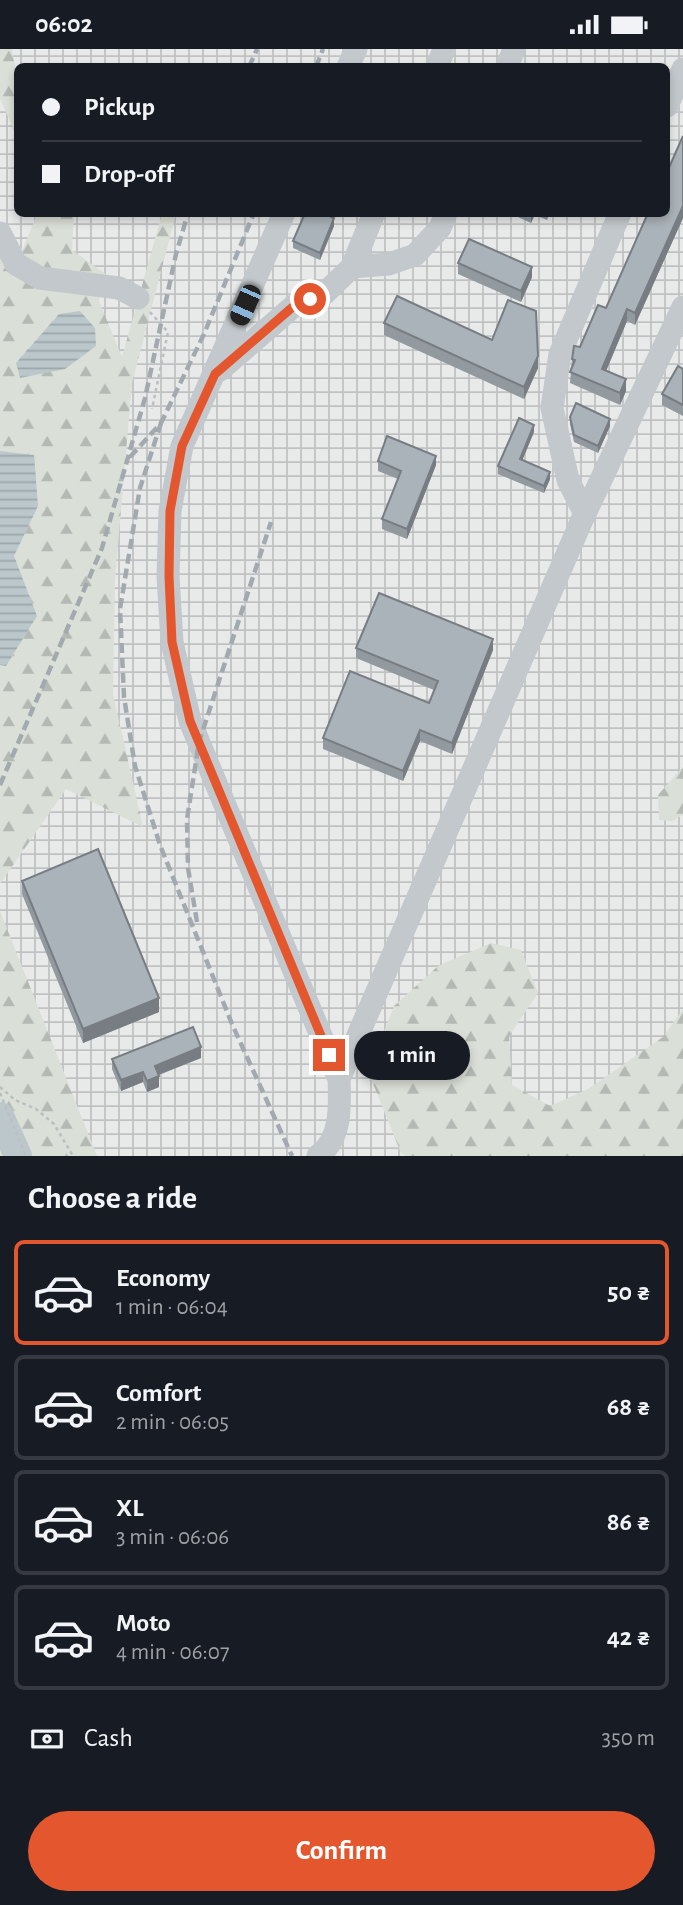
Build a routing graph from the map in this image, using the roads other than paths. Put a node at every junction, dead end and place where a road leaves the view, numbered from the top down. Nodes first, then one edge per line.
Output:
1 (683, 69) edge
2 (670, 99) edge
3 (282, 217) edge
4 (372, 217) edge
5 (444, 217) edge
6 (619, 217) edge
7 (0, 233) edge
8 (352, 267) junction
9 (138, 298) road end
10 (683, 307) edge
11 (215, 374) junction
12 (585, 514) junction
13 (339, 1079) junction
14 (318, 1156) edge

1 - 2 lane
3 - 11 lane
4 - 8 lane
5 - 8 lane
6 - 12 lane
7 - 9 lane
8 - 11 lane
10 - 12 lane
11 - 13 lane
12 - 13 lane
13 - 14 lane

